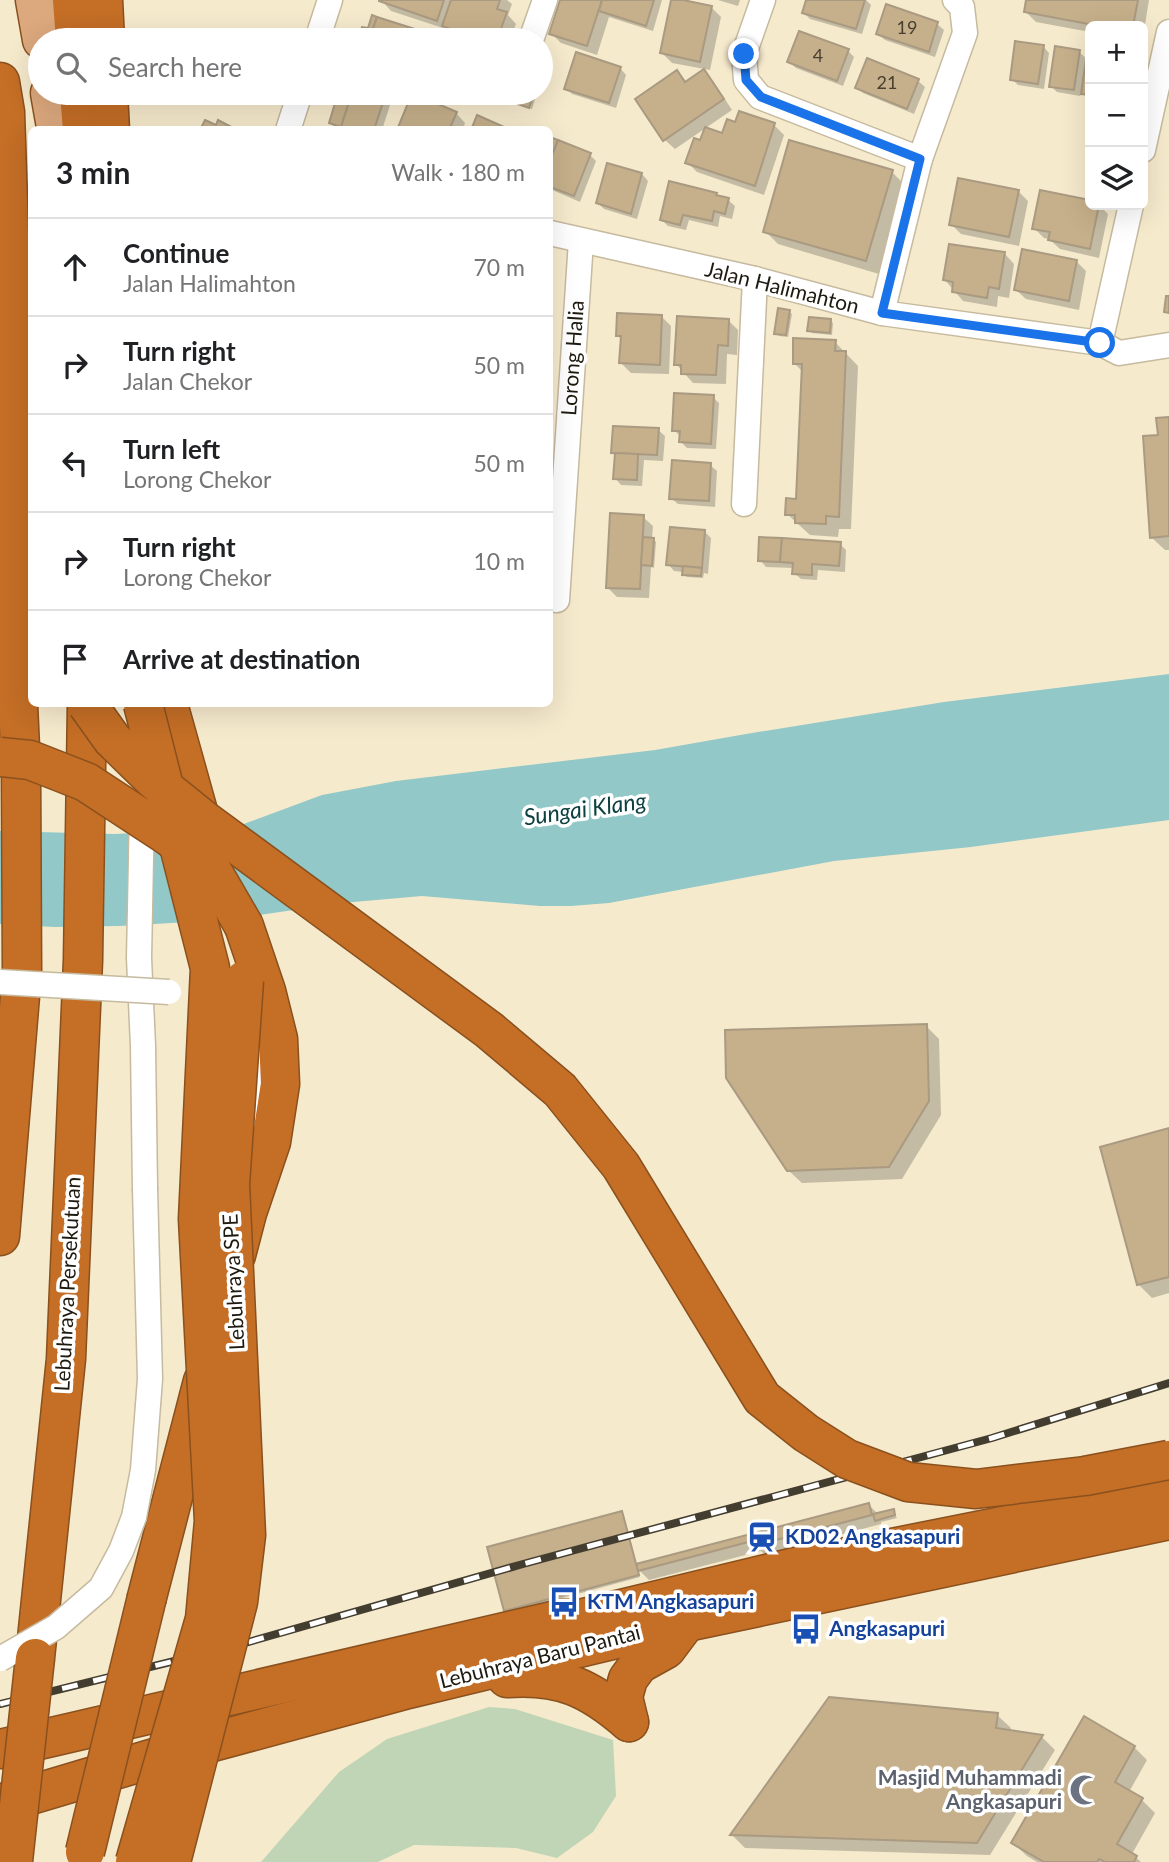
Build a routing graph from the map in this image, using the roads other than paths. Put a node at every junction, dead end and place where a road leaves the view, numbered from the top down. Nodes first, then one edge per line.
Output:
1 (35, 0) edge
2 (330, 0) edge
3 (545, 0) edge
4 (762, 0) edge
5 (955, 0) edge
6 (94, 13) edge
7 (40, 28) edge
8 (83, 28) edge
9 (321, 28) edge
10 (535, 28) edge
11 (1169, 32) edge
12 (0, 82) edge
13 (71, 105) edge
14 (101, 105) edge
15 (109, 105) edge
16 (296, 105) edge
17 (60, 122) edge
18 (102, 126) edge
19 (110, 126) edge
20 (289, 126) edge
21 (1144, 147) edge
22 (920, 159) junction
23 (1130, 210) edge
24 (553, 234) edge
25 (580, 241) junction
26 (755, 279) junction
27 (882, 313) junction
28 (1100, 343) junction
29 (1169, 345) edge
30 (744, 503) dead end
31 (557, 600) dead end
32 (87, 707) edge
33 (89, 707) edge
34 (143, 707) edge
35 (144, 707) edge
36 (169, 707) edge
37 (11, 763) edge
38 (11, 977) edge
39 (247, 1213) junction
40 (0, 1236) edge
41 (1169, 1460) edge
42 (1169, 1491) edge
43 (1169, 1520) edge
44 (687, 1622) junction
45 (17, 1658) edge
46 (408, 1689) junction
47 (0, 1748) edge
48 (0, 1804) edge
49 (84, 1857) edge
50 (13, 1862) edge
51 (135, 1862) edge
52 (171, 1862) edge

1 - 7 main road
2 - 9 street
3 - 10 street
4 - 22 street
5 - 22 street
6 - 8 highway
11 - 21 street
12 - 37 highway
13 - 17 highway
14 - 18 highway
15 - 19 highway
16 - 20 street
22 - 27 street
23 - 28 street
24 - 25 street, Jalan Halimahton
25 - 26 street, Jalan Halimahton
25 - 31 street, Lorong Halia
26 - 27 street, Jalan Halimahton
26 - 30 street
27 - 28 street, Jalan Halimahton
28 - 29 street, Jalan Halimahton
32 - 45 highway, Lebuhraya Persekutuan
33 - 41 highway, bridge
34 - 45 street, bridge
35 - 51 highway, Lebuhraya SPE, bridge
36 - 52 highway, Lebuhraya SPE, bridge
37 - 38 highway
37 - 39 highway, bridge
38 - 39 street, bridge
38 - 40 highway
39 - 49 highway, bridge
42 - 47 highway, Lebuhraya Baru Pantai
43 - 44 highway, Lebuhraya Baru Pantai
44 - 46 highway, Lebuhraya Baru Pantai
44 - 46 highway
45 - 50 highway, Lebuhraya Persekutuan, bridge
46 - 48 highway, Lebuhraya Baru Pantai

